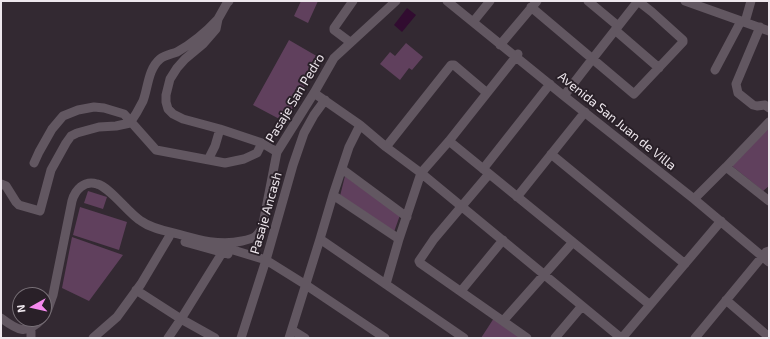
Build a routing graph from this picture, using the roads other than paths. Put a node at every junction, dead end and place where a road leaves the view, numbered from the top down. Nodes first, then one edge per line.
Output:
1 (229, 1) edge
2 (354, 1) edge
3 (396, 1) edge
4 (447, 1) edge
5 (454, 1) edge
6 (490, 1) edge
7 (588, 1) edge
8 (685, 1) edge
9 (751, 1) edge
10 (534, 4) edge
11 (218, 19) junction
12 (474, 20) junction
13 (743, 21) junction
14 (760, 27) junction
15 (617, 28) junction
16 (769, 31) edge
17 (350, 42) junction
18 (502, 43) junction
19 (517, 55) junction
20 (593, 59) junction
21 (659, 68) junction
22 (715, 70) dead end
23 (550, 84) junction
24 (314, 92) junction
25 (487, 93) junction
26 (565, 94) junction
27 (325, 100) junction
28 (769, 108) edge
29 (585, 112) junction
30 (131, 122) junction
31 (769, 122) edge
32 (360, 125) junction
33 (220, 129) junction
34 (449, 141) junction
35 (262, 143) junction
36 (386, 147) junction
37 (277, 152) junction
38 (551, 154) junction
39 (208, 160) junction
40 (34, 163) dead end
41 (726, 167) junction
42 (342, 169) junction
43 (486, 172) junction
44 (421, 173) junction
45 (1, 184) edge
46 (333, 195) junction
47 (767, 196) edge
48 (517, 197) junction
49 (695, 198) junction
50 (462, 207) junction
51 (407, 217) junction
52 (721, 221) junction
53 (156, 228) junction
54 (168, 238) junction
55 (320, 239) junction
56 (400, 239) junction
57 (503, 240) junction
58 (208, 242) junction
59 (573, 242) junction
60 (222, 253) junction
61 (767, 256) edge
62 (266, 260) junction
63 (685, 264) junction
64 (545, 275) junction
65 (386, 284) junction
66 (306, 285) junction
67 (136, 290) junction
68 (460, 291) junction
69 (52, 298) edge
70 (728, 302) junction
71 (650, 305) junction
72 (582, 306) junction
73 (1, 318) edge
74 (181, 319) junction
75 (503, 321) junction
76 (12, 326) edge
77 (13, 327) edge
78 (31, 327) joint
79 (291, 334) edge
80 (453, 335) edge
81 (94, 337) edge
82 (769, 337) edge
83 (31, 338) edge
84 (168, 338) edge
85 (214, 338) edge
86 (241, 338) edge
87 (305, 338) edge
88 (385, 338) edge
89 (464, 338) edge
90 (527, 338) edge
91 (555, 338) edge
92 (622, 338) edge
93 (695, 338) edge
94 (703, 338) edge

1 - 11 street
2 - 17 street
3 - 17 street, Pasaje San Pedro
4 - 12 street, Avenida San Juan de Villa
5 - 12 street, Avenida San Juan de Villa
6 - 12 street
7 - 15 street
8 - 13 street
9 - 13 street
10 - 18 street
10 - 20 street
11 - 30 street
11 - 33 street
12 - 18 street, Avenida San Juan de Villa
13 - 14 street
13 - 22 street
14 - 16 street
14 - 28 street
15 - 20 street
15 - 21 street
15 - 21 street
17 - 24 street, Pasaje San Pedro
18 - 19 street, Avenida San Juan de Villa
19 - 23 street, Avenida San Juan de Villa
19 - 25 street
19 - 26 street, Avenida San Juan de Villa
20 - 21 street
20 - 26 street
23 - 26 street, Avenida San Juan de Villa
23 - 43 street
24 - 27 street
24 - 37 street, Pasaje San Pedro
25 - 34 street
25 - 36 street
26 - 29 street, Avenida San Juan de Villa
26 - 49 street, Avenida San Juan de Villa
27 - 32 street
27 - 62 street, Pasaje Ancash
29 - 38 street
29 - 49 street, Avenida San Juan de Villa
30 - 39 street
30 - 40 street
30 - 45 street
31 - 41 street
32 - 36 street
32 - 42 street
33 - 35 street
33 - 39 street
34 - 43 street
34 - 44 street
35 - 37 street
35 - 39 street
36 - 44 street
37 - 58 street, Pasaje San Pedro
38 - 48 street
38 - 63 street
41 - 47 street
41 - 49 street
42 - 46 street
42 - 51 street
43 - 48 street
43 - 50 street
44 - 50 street
44 - 51 street
46 - 55 street
46 - 56 street
48 - 59 street
49 - 52 street, Avenida San Juan de Villa
49 - 61 street, Avenida San Juan de Villa
50 - 57 street
50 - 68 street
51 - 56 street
52 - 61 street, Avenida San Juan de Villa
52 - 63 street
53 - 54 street
53 - 58 street, Pasaje San Pedro
53 - 69 street, Pasaje San Pedro
54 - 60 street
54 - 67 street
55 - 65 street
55 - 66 street
56 - 65 street
57 - 64 street
57 - 68 street
58 - 62 street
59 - 64 street
59 - 71 street
60 - 62 street
60 - 74 street
61 - 70 street
62 - 66 street
62 - 86 street, Pasaje Ancash
63 - 71 street
64 - 72 street
64 - 75 street
65 - 80 street
66 - 79 street
66 - 88 street
67 - 74 street
67 - 81 street
68 - 75 street
70 - 82 street
70 - 93 street
70 - 94 street
71 - 92 street
72 - 91 street
72 - 92 street
73 - 76 street
74 - 84 street
74 - 85 street
75 - 90 street
77 - 78 street
78 - 83 street
79 - 87 street
80 - 89 street

